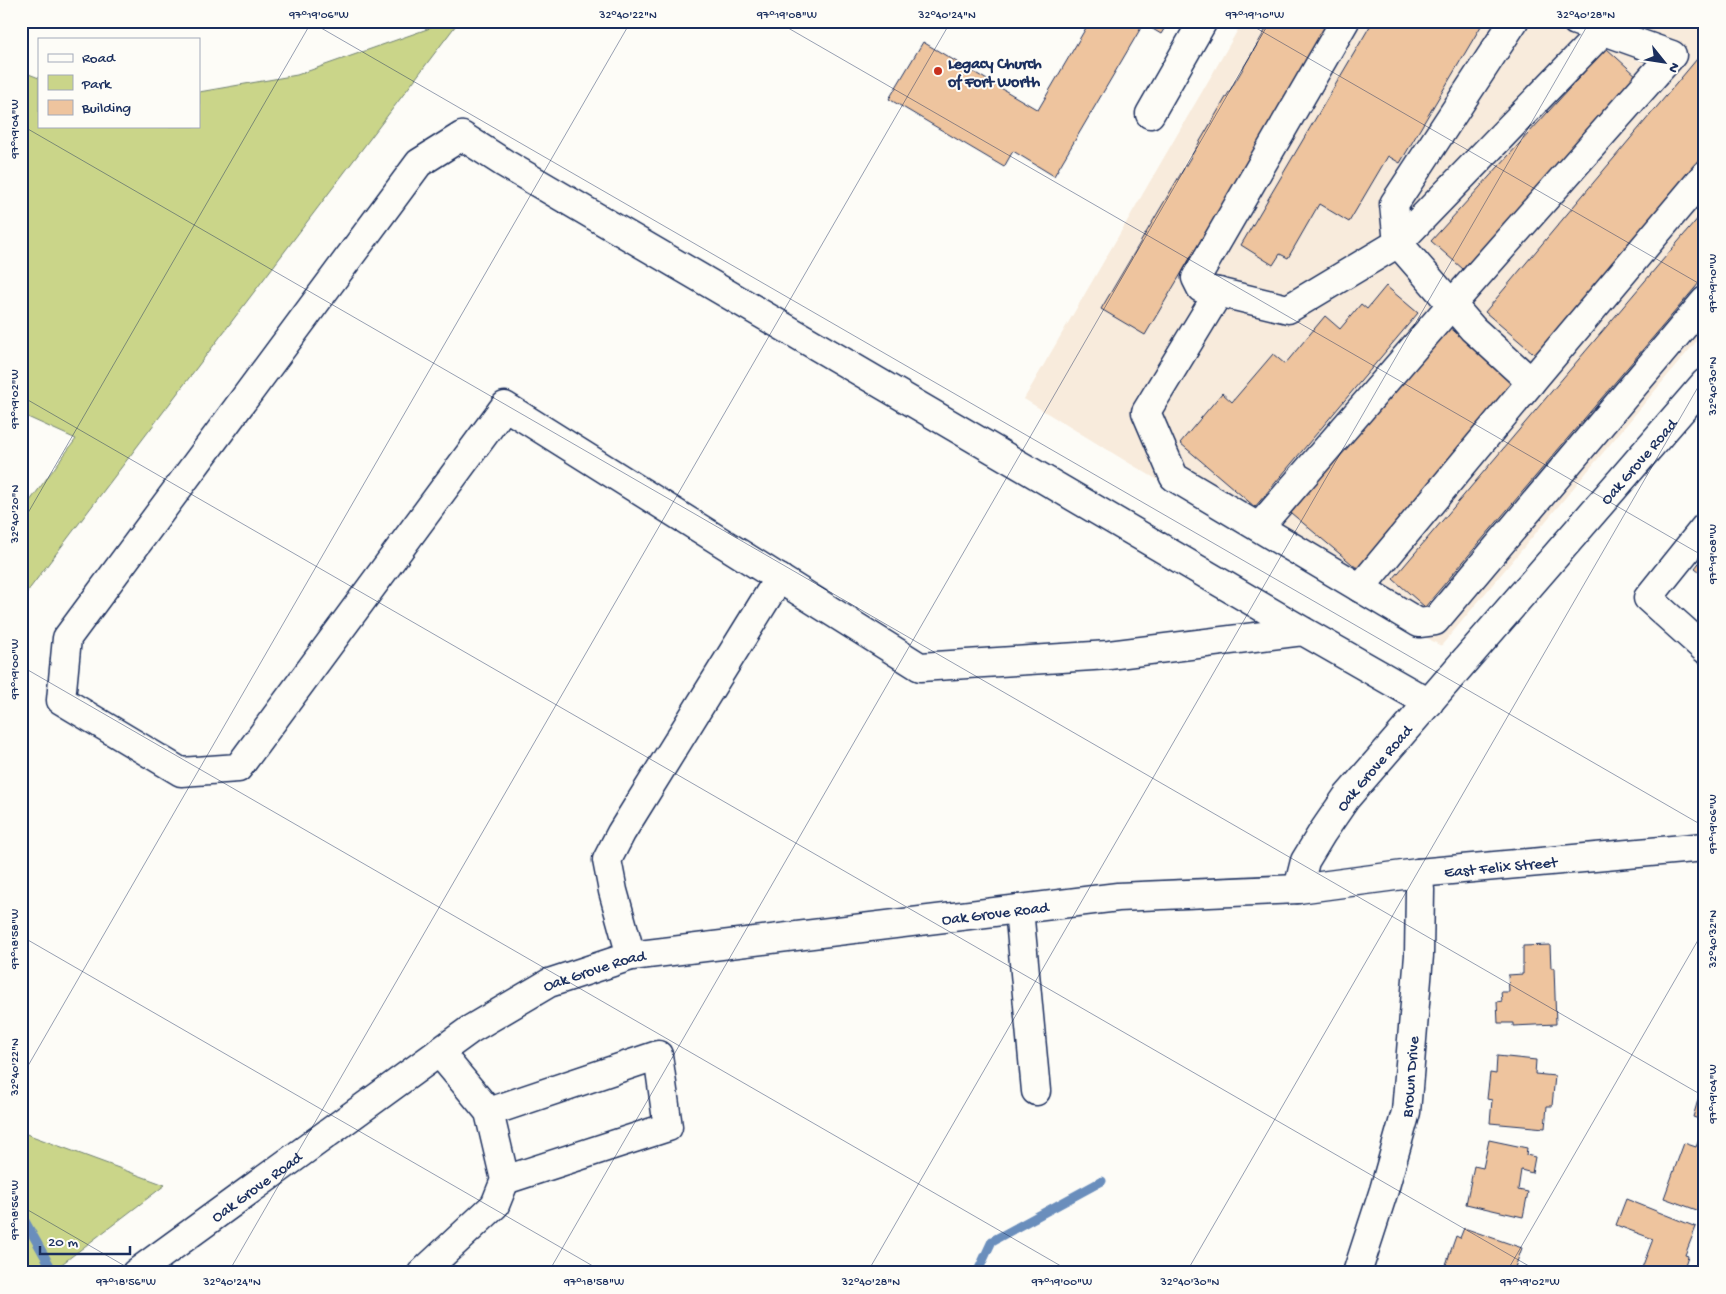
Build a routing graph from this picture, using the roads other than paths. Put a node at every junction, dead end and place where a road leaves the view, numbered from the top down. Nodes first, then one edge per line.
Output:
1 (1203, 21) edge
2 (1345, 21) edge
3 (1514, 21) edge
4 (1576, 21) edge
5 (1603, 30) junction
6 (1150, 114) dead end
7 (1705, 175) edge
8 (1398, 243) junction
9 (1219, 292) junction
10 (1705, 301) edge
11 (1452, 304) junction
12 (1531, 382) junction
13 (1705, 383) edge
14 (1259, 527) junction
15 (1705, 527) edge
16 (779, 578) junction
17 (1360, 588) junction
18 (1303, 631) junction
19 (1705, 649) edge
20 (1429, 703) junction
21 (1705, 847) edge
22 (1418, 874) junction
23 (1298, 889) junction
24 (1019, 908) junction
25 (631, 956) junction
26 (440, 1052) junction
27 (1036, 1091) dead end
28 (489, 1112) junction
29 (506, 1180) junction
30 (136, 1273) edge
31 (422, 1273) edge
32 (1357, 1273) edge

1 - 6 street
2 - 9 street
3 - 8 street
4 - 5 street
5 - 8 street
5 - 11 street
7 - 12 street
8 - 9 street
8 - 11 street
9 - 14 street
10 - 17 street
11 - 12 street
11 - 14 street
12 - 17 street
13 - 20 street, Oak Grove Road
14 - 17 street
15 - 19 street
16 - 18 street
16 - 18 street
16 - 25 street
18 - 20 street
20 - 23 street, Oak Grove Road
21 - 22 street, East Felix Street
22 - 23 street, East Felix Street
22 - 32 street, Brown Drive
23 - 24 street, Oak Grove Road
24 - 25 street, Oak Grove Road
24 - 27 street
25 - 26 street, Oak Grove Road
26 - 28 street
26 - 30 street, Oak Grove Road
28 - 29 street
28 - 29 street
29 - 31 street

